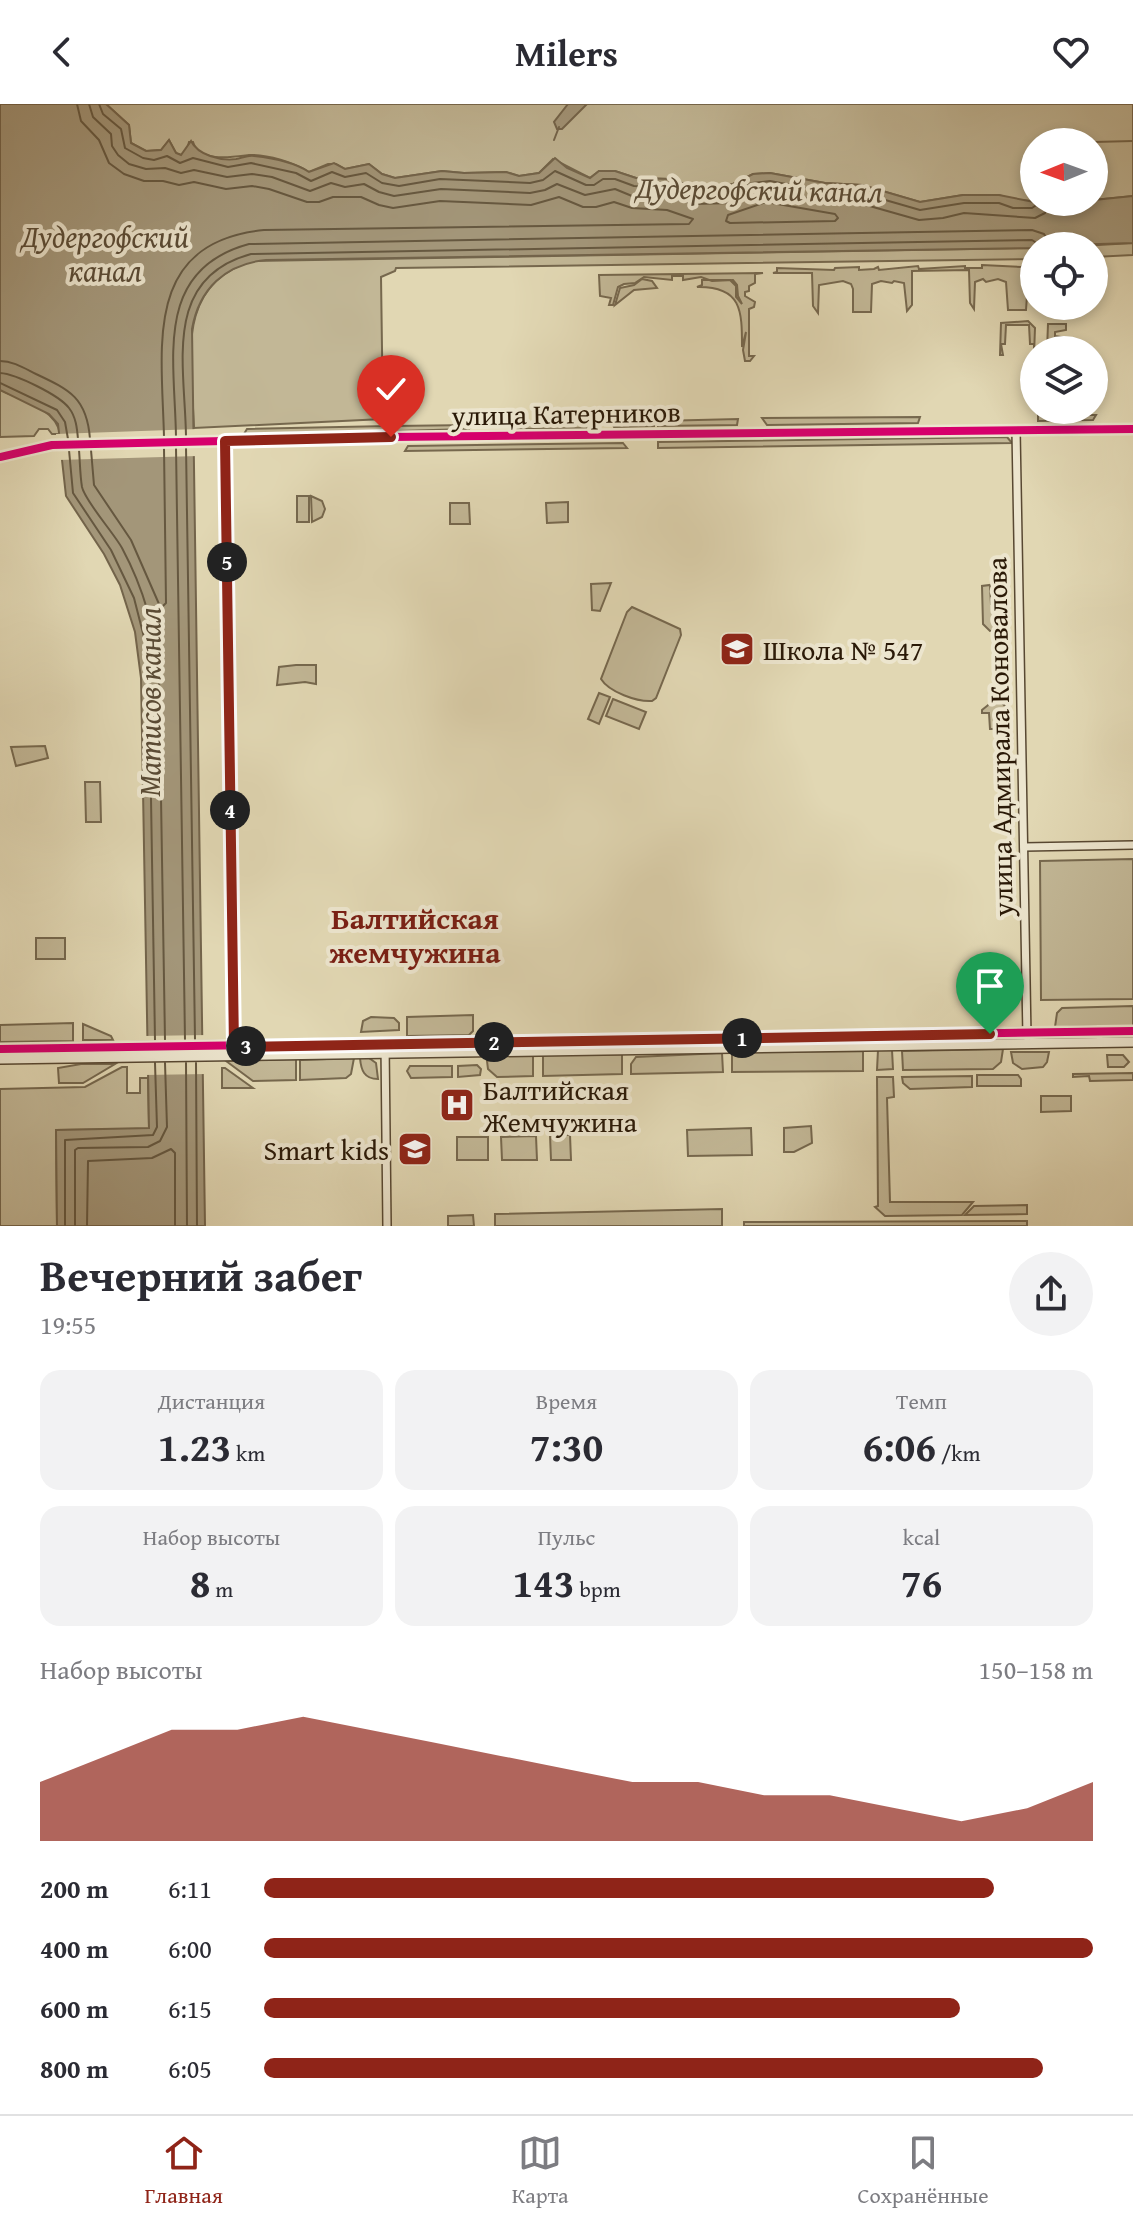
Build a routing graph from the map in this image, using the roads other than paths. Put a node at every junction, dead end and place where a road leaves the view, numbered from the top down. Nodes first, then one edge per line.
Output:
1 (1133, 429) edge
2 (1016, 430) junction
3 (225, 441) junction
4 (0, 457) edge
5 (1133, 845) edge
6 (1024, 847) junction
7 (1133, 1031) edge
8 (1027, 1038) junction
9 (1133, 1042) edge
10 (0, 1049) edge
11 (385, 1049) junction
12 (234, 1051) junction
13 (142, 1052) junction
14 (0, 1059) edge
15 (387, 1226) edge

1 - 2 street, улица Катерников
2 - 3 street, улица Катерников
2 - 6 street, улица Адмирала Коновалова
3 - 4 street, улица Катерников
3 - 12 street
5 - 6 street
6 - 8 street, улица Адмирала Коновалова
7 - 8 street
8 - 9 street
8 - 11 street
10 - 13 street
11 - 12 street
11 - 15 street
12 - 13 street
13 - 14 street

